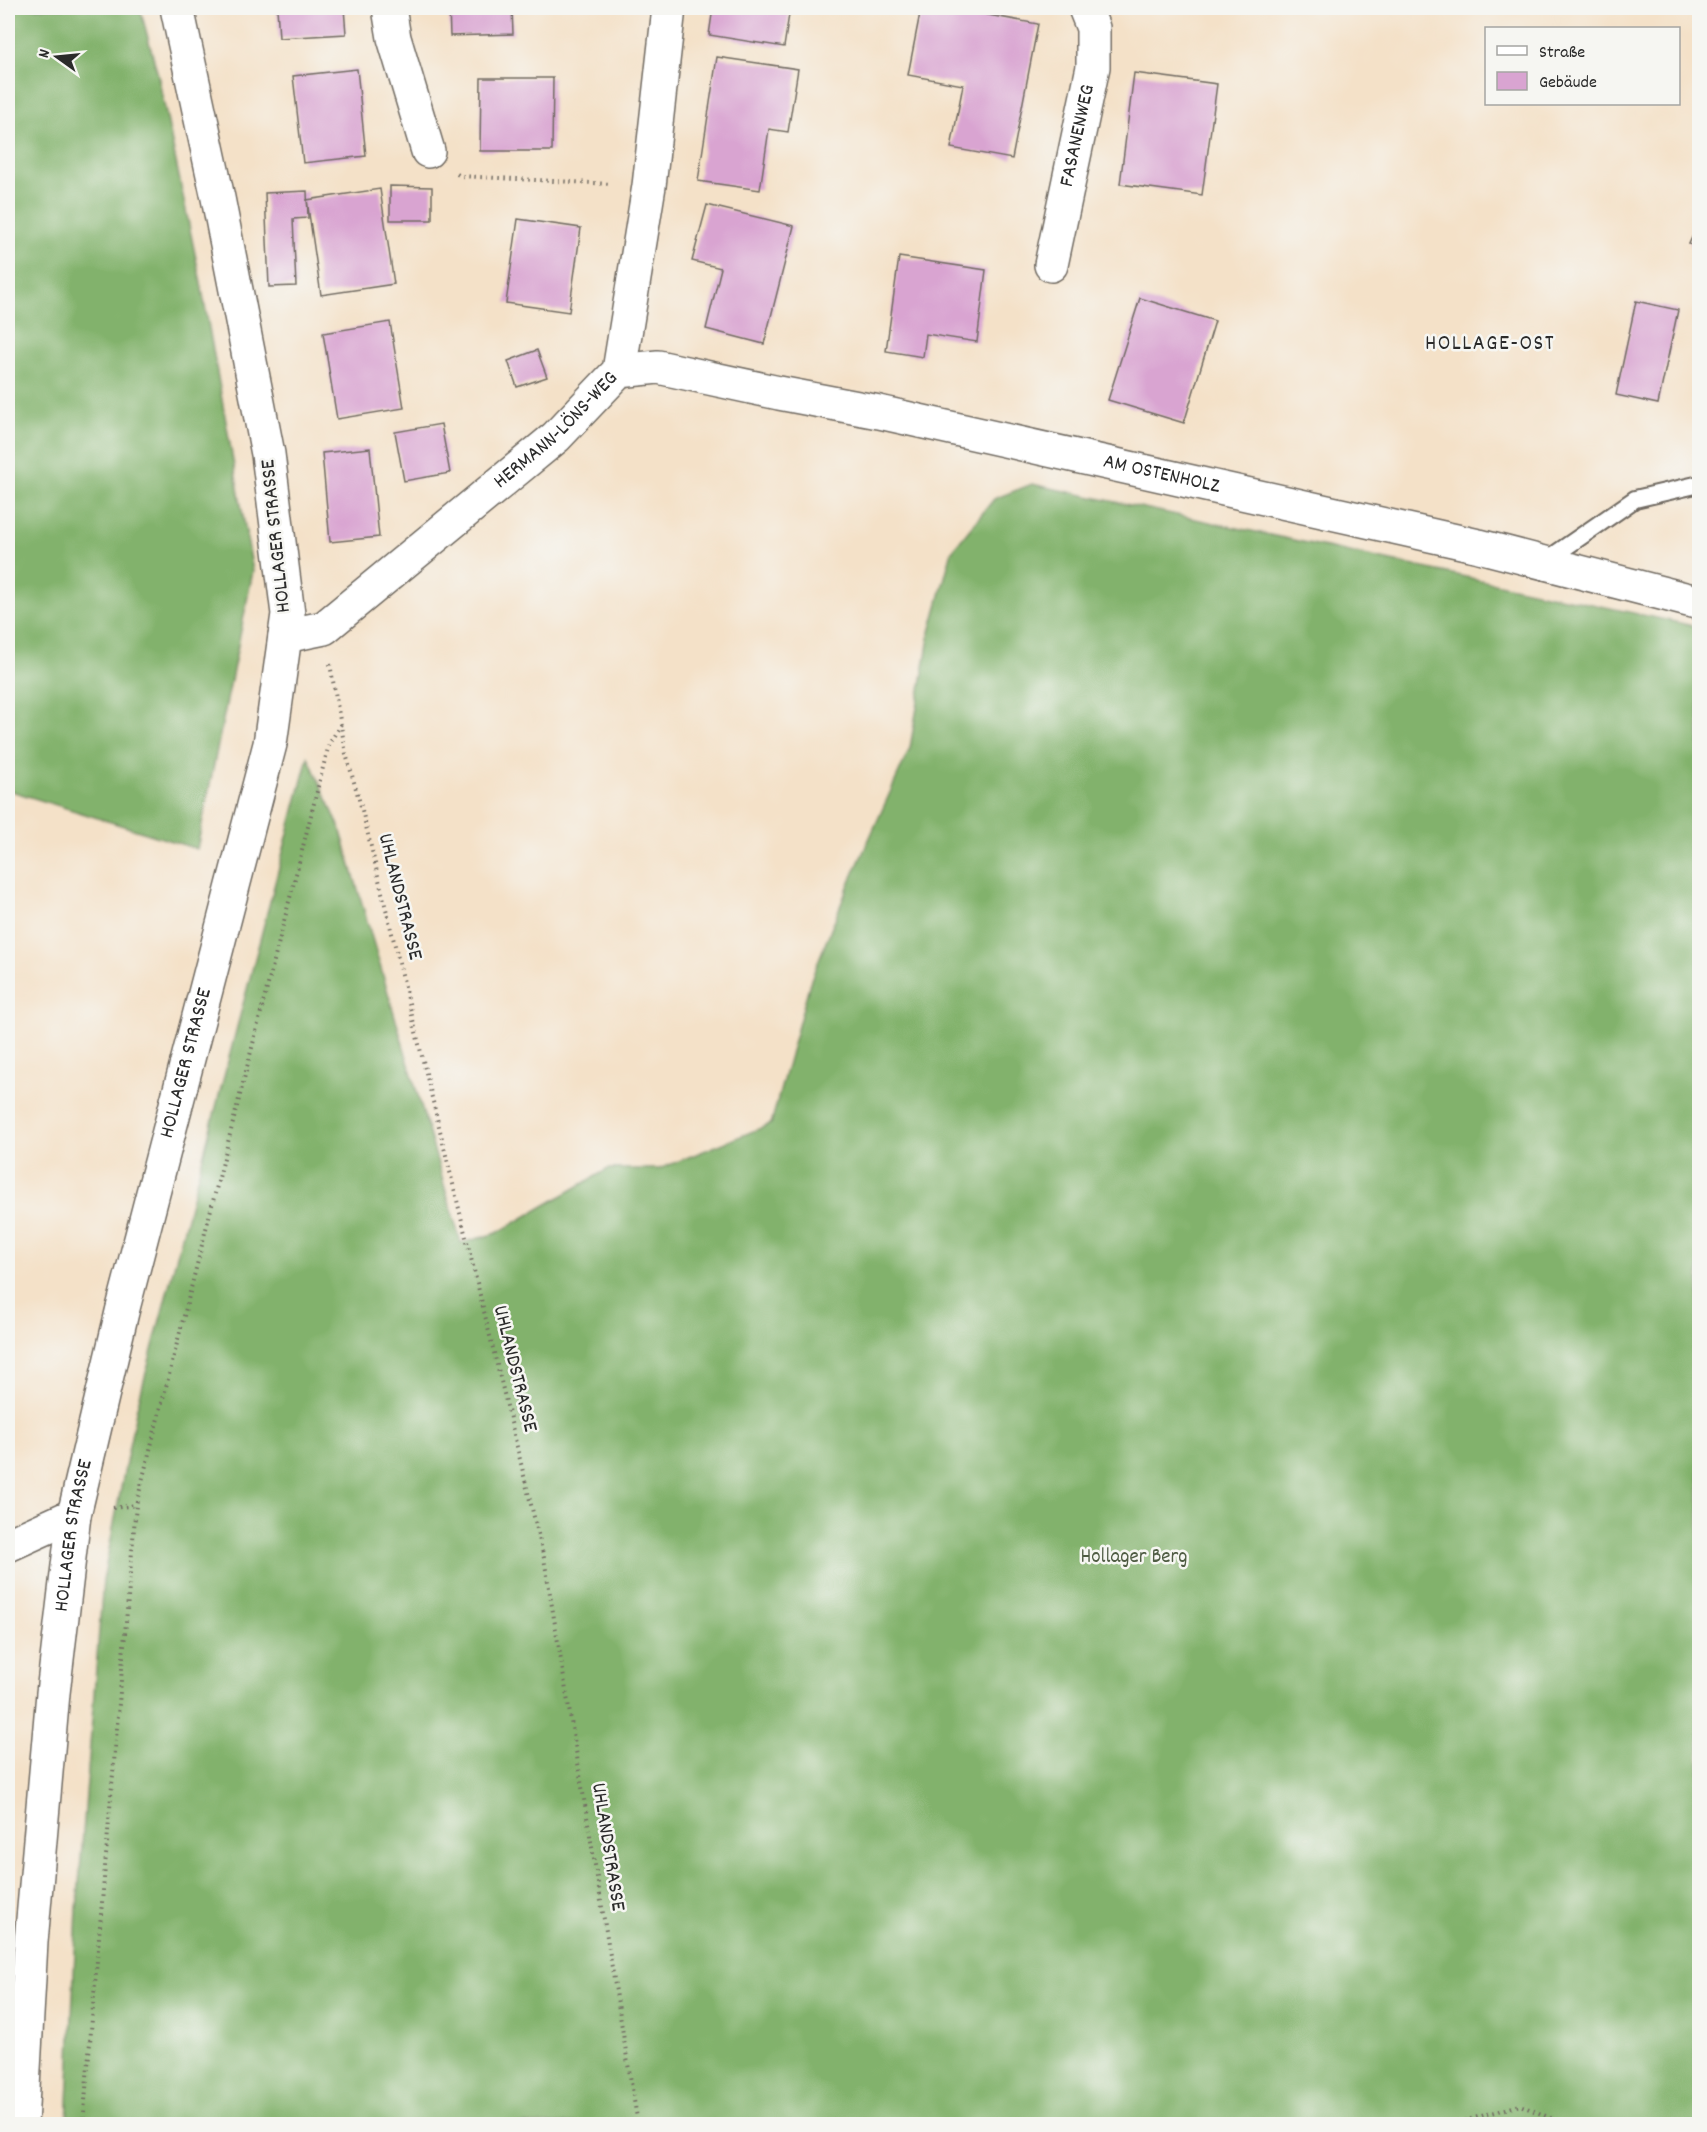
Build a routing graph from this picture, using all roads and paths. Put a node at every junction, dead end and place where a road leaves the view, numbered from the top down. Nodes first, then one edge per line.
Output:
1 (177, 8) edge
2 (389, 8) edge
3 (669, 8) edge
4 (1085, 8) edge
5 (429, 151) joint
6 (649, 186) junction
7 (1051, 265) dead end
8 (619, 371) junction
9 (1700, 484) edge
10 (1544, 563) junction
11 (1700, 603) edge
12 (324, 628) junction
13 (285, 636) junction
14 (341, 723) junction
15 (74, 1515) junction
16 (8, 1545) edge
17 (21, 2124) edge
18 (83, 2124) edge
19 (638, 2124) edge
20 (1453, 2124) edge
21 (1565, 2124) edge

1 - 13 street, HOLLAGER STRASSE
2 - 5 street
3 - 6 street, HERMANN-LÖNS-WEG
4 - 7 street, FASANENWEG
5 - 6 path
6 - 8 street, HERMANN-LÖNS-WEG
8 - 10 street, AM OSTENHOLZ
8 - 12 street, HERMANN-LÖNS-WEG
9 - 10 lane
10 - 11 street, AM OSTENHOLZ
12 - 13 street, HERMANN-LÖNS-WEG
12 - 14 path, UHLANDSTRASSE
13 - 15 street, HOLLAGER STRASSE
14 - 18 path
14 - 19 path, UHLANDSTRASSE
15 - 16 street
15 - 17 street, HOLLAGER STRASSE
20 - 21 path

